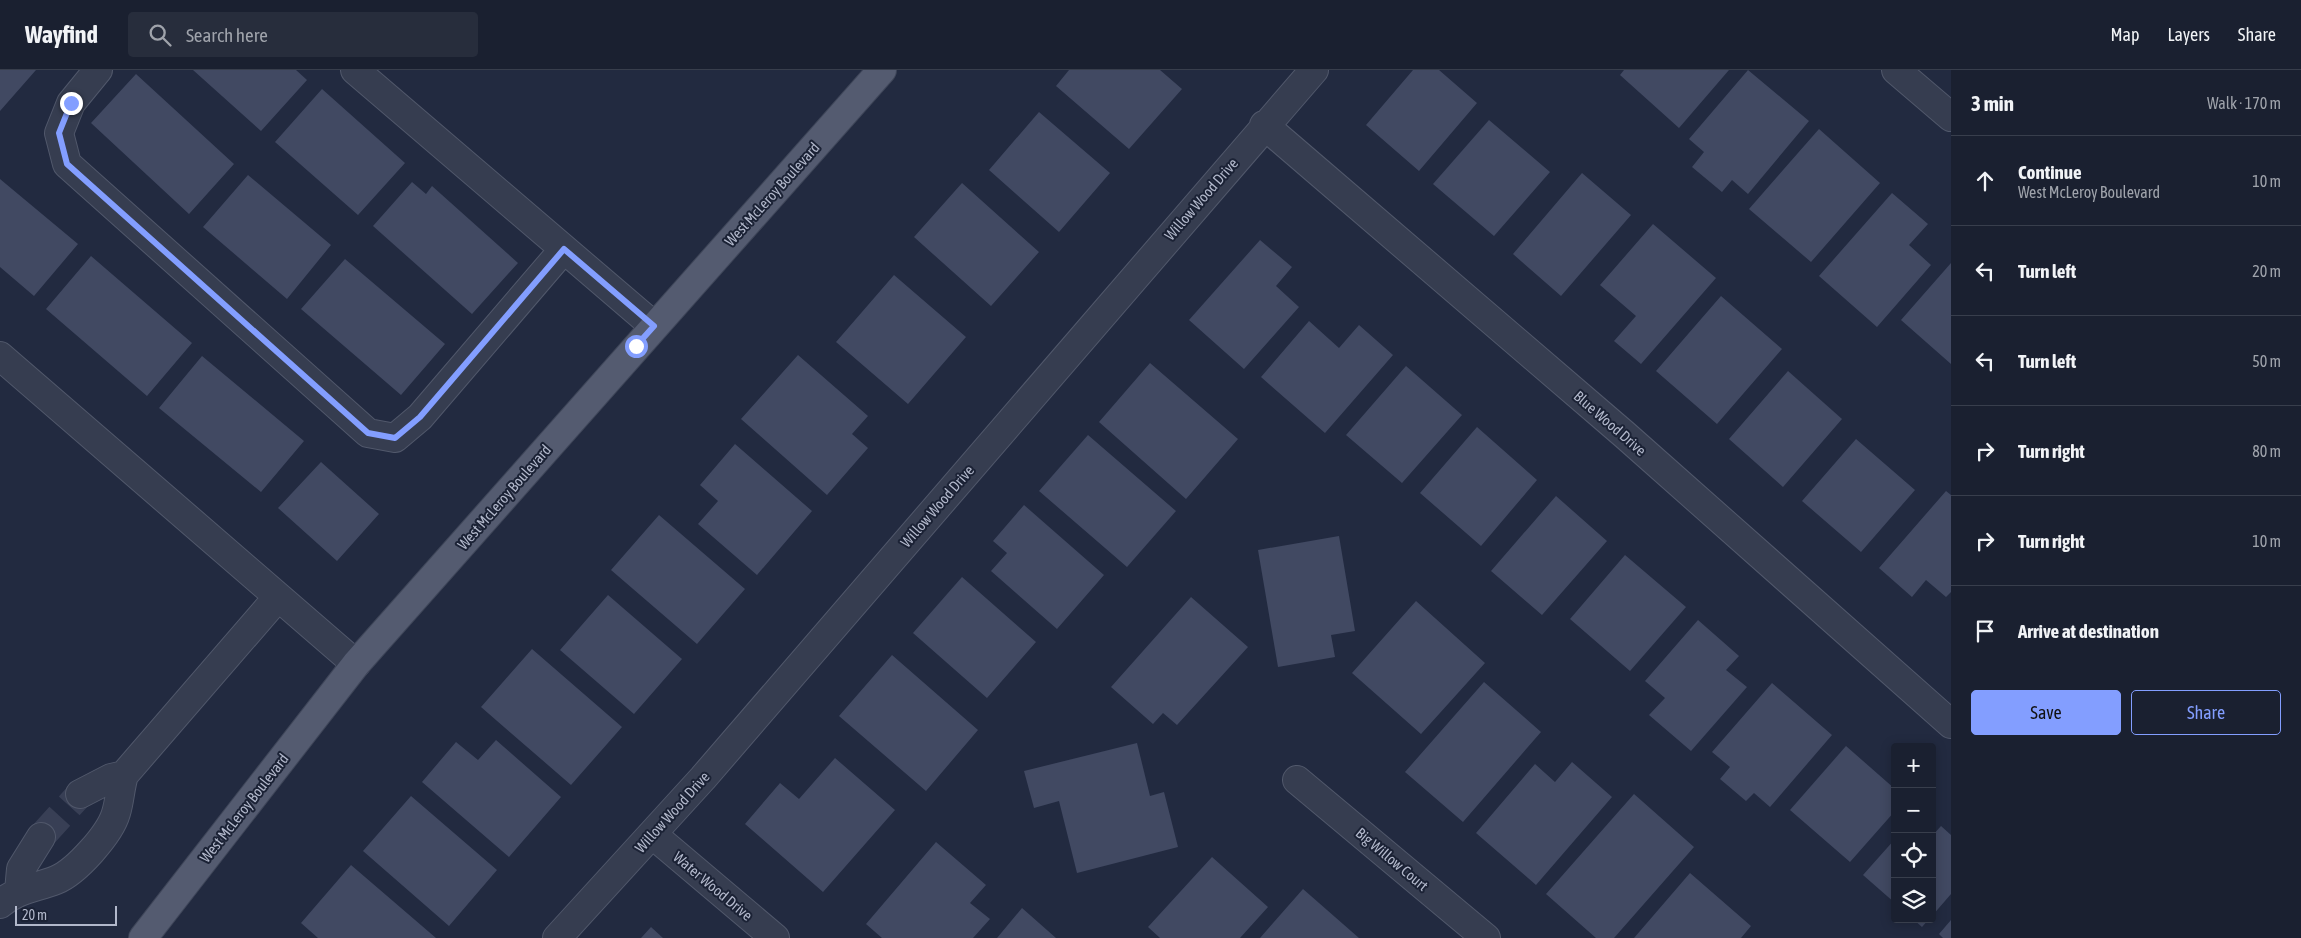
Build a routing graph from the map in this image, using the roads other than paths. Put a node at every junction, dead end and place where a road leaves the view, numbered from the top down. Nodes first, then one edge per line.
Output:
1 (98, 70) edge
2 (356, 70) edge
3 (882, 70) edge
4 (1314, 70) edge
5 (1896, 70) edge
6 (1951, 117) edge
7 (1264, 126) junction
8 (564, 249) junction
9 (654, 326) junction
10 (0, 356) edge
11 (278, 597) junction
12 (356, 664) junction
13 (1951, 724) edge
14 (124, 775) junction
15 (1297, 780) dead end
16 (80, 794) tunnel mouth
17 (652, 834) junction
18 (41, 838) tunnel mouth
19 (10, 897) edge
20 (142, 938) edge
21 (557, 938) edge
22 (775, 938) edge
23 (1486, 938) edge

1 - 8 street
2 - 8 street
3 - 9 main road, West McLeroy Boulevard
4 - 7 street, Willow Wood Drive
5 - 6 street
7 - 13 street, Blue Wood Drive
7 - 17 street, Willow Wood Drive
8 - 9 street
9 - 12 main road, West McLeroy Boulevard
10 - 11 street
11 - 12 street
11 - 14 street
12 - 20 main road, West McLeroy Boulevard
14 - 16 street
14 - 19 street
15 - 23 street, Big Willow Court
17 - 21 street, Willow Wood Drive
17 - 22 street, Water Wood Drive
18 - 19 street

